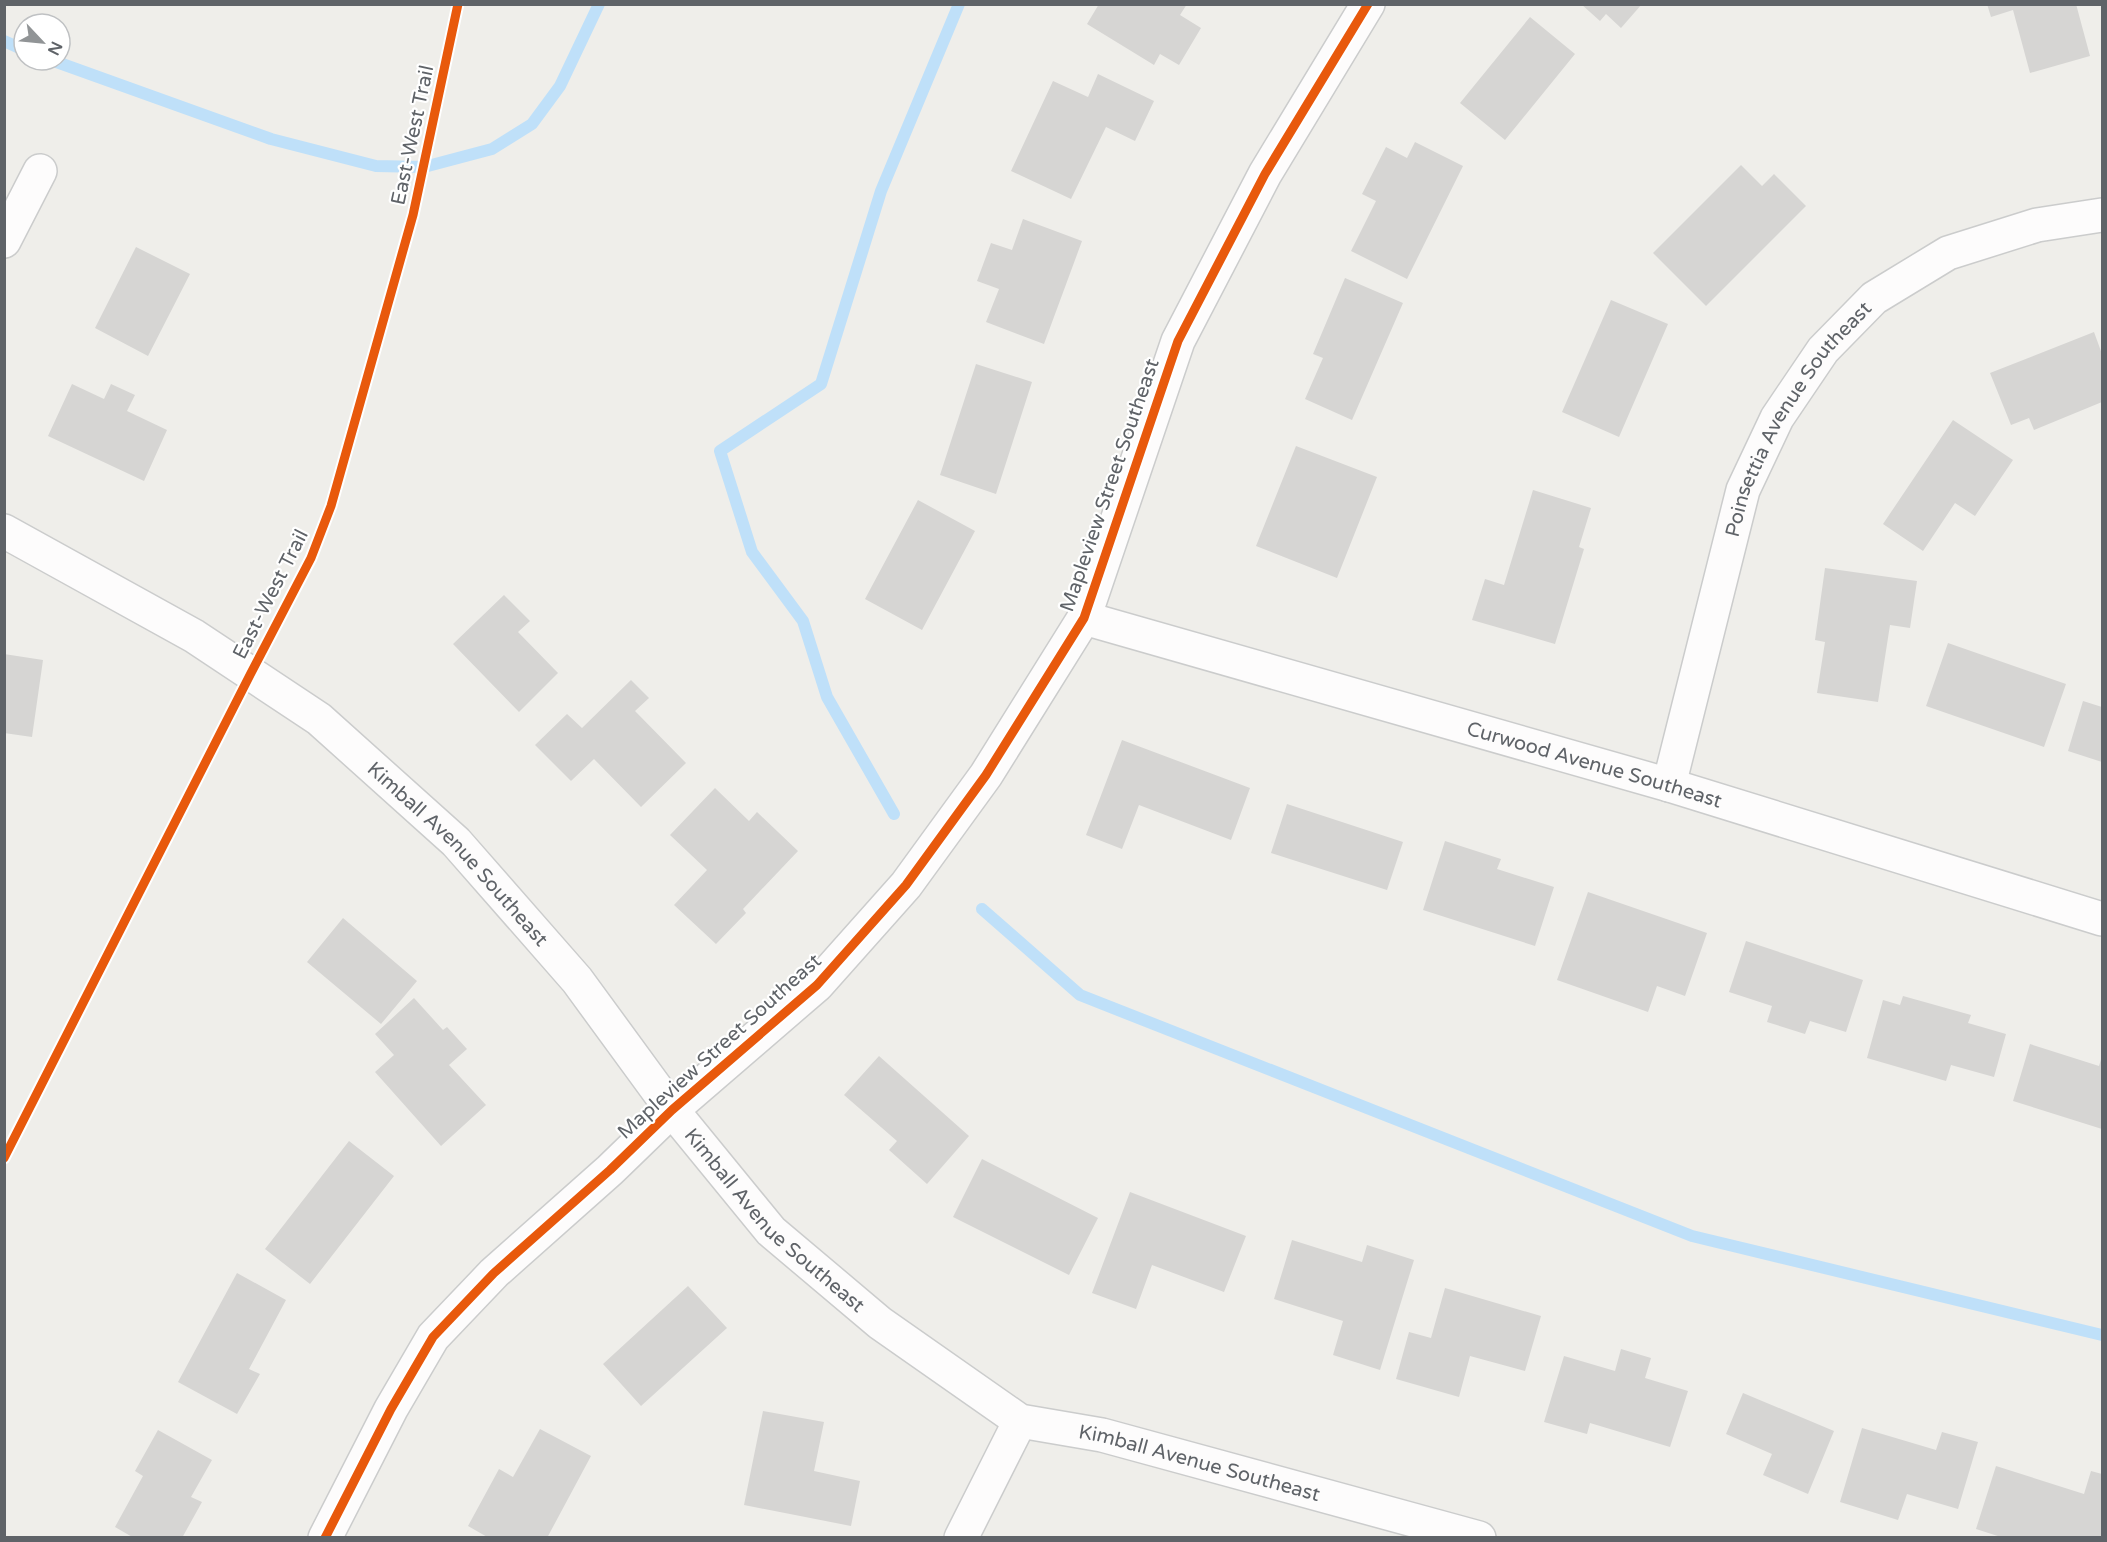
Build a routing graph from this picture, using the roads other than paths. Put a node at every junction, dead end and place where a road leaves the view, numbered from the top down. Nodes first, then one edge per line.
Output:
1 (1368, 4) edge
2 (40, 171) dead end
3 (2103, 215) edge
4 (4, 241) edge
5 (4, 531) edge
6 (1084, 618) junction
7 (1669, 785) junction
8 (2103, 919) edge
9 (672, 1110) junction
10 (1020, 1422) junction
11 (325, 1538) edge
12 (961, 1538) edge
13 (1479, 1538) edge

1 - 6 street, Mapleview Street Southeast
2 - 4 street
3 - 7 street, Poinsettia Avenue Southeast
5 - 9 street, Kimball Avenue Southeast
6 - 7 street, Curwood Avenue Southeast
6 - 9 street, Mapleview Street Southeast
7 - 8 street, Curwood Avenue Southeast
9 - 10 street, Kimball Avenue Southeast
9 - 11 street, Mapleview Street Southeast
10 - 12 street
10 - 13 street, Kimball Avenue Southeast

